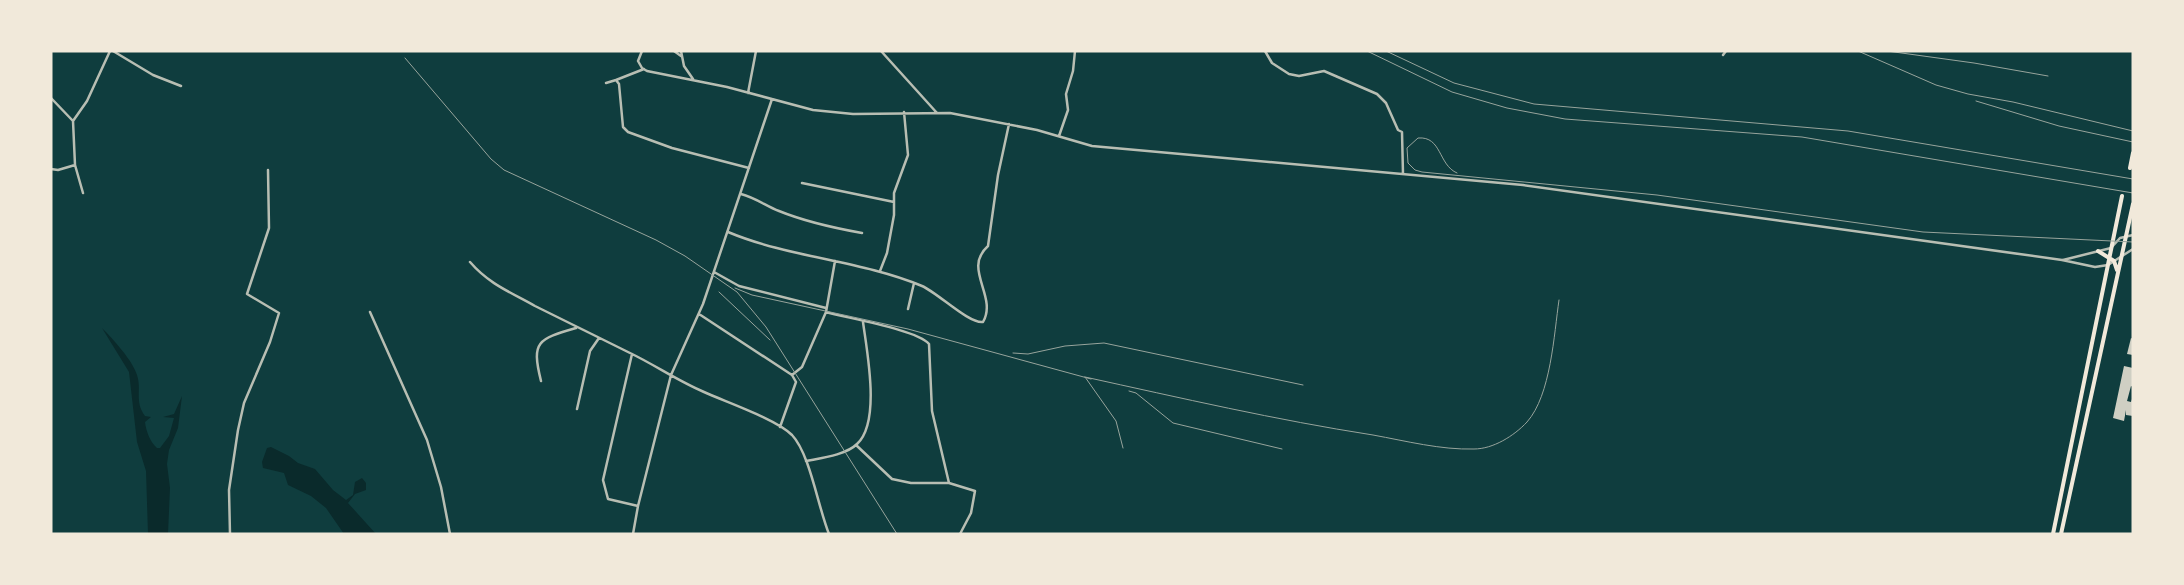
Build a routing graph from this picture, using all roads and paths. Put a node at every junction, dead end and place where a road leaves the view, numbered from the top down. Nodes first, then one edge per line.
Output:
1 (111, 51) edge
2 (642, 51) edge
3 (674, 51) edge
4 (681, 51) edge
5 (756, 51) edge
6 (881, 51) edge
7 (1075, 51) edge
8 (1265, 51) edge
9 (1726, 51) edge
10 (1723, 55) dead end
11 (681, 56) junction
12 (644, 69) junction
13 (616, 80) junction
14 (693, 80) junction
15 (606, 83) dead end
16 (181, 86) dead end
17 (748, 93) junction
18 (51, 98) edge
19 (772, 99) junction
20 (904, 112) junction
21 (937, 113) junction
22 (73, 121) junction
23 (1009, 124) junction
24 (1059, 136) junction
25 (2133, 154) edge
26 (75, 165) junction
27 (749, 168) junction
28 (2130, 168) dead end
29 (51, 169) edge
30 (268, 170) dead end
31 (1403, 174) junction
32 (802, 183) dead end
33 (83, 193) dead end
34 (741, 194) junction
35 (2122, 196) dead end
36 (894, 202) junction
37 (2133, 204) edge
38 (728, 232) junction
39 (862, 233) dead end
40 (2133, 235) edge
41 (2124, 239) junction
42 (2111, 248) junction
43 (2133, 249) edge
44 (2098, 251) junction
45 (2109, 256) junction
46 (2120, 256) junction
47 (2062, 260) junction
48 (835, 261) junction
49 (2114, 261) junction
50 (470, 262) dead end
51 (2108, 265) junction
52 (2117, 270) junction
53 (880, 271) junction
54 (714, 272) junction
55 (914, 283) junction
56 (827, 308) junction
57 (908, 309) dead end
58 (370, 312) dead end
59 (826, 312) junction
60 (699, 314) junction
61 (863, 322) junction
62 (576, 328) junction
63 (599, 338) junction
64 (632, 354) junction
65 (670, 375) junction
66 (792, 375) junction
67 (541, 381) dead end
68 (577, 409) dead end
69 (780, 427) junction
70 (856, 445) junction
71 (806, 461) junction
72 (949, 483) junction
73 (638, 506) junction
74 (230, 534) edge
75 (450, 534) edge
76 (633, 534) edge
77 (829, 534) edge
78 (960, 534) edge
79 (2053, 534) edge
80 (2061, 534) edge

1 - 16 street
1 - 22 street
2 - 12 street
3 - 11 street
4 - 11 street
5 - 17 street
6 - 21 street
7 - 24 street
8 - 31 street
9 - 10 street
11 - 14 street
12 - 13 street
12 - 14 street
13 - 15 street
13 - 27 street
14 - 17 street
17 - 19 street
18 - 22 street
19 - 20 street
19 - 27 street
20 - 21 street
20 - 36 street
21 - 23 street
22 - 26 street
23 - 24 street
23 - 55 street
24 - 31 street
25 - 28 main road
26 - 29 street
26 - 33 street
27 - 34 street
30 - 74 street
31 - 47 street
32 - 36 street
34 - 38 street
34 - 39 street
35 - 42 main road
36 - 53 street
37 - 41 main road
38 - 48 street
38 - 54 street
40 - 41 street
41 - 42 street
41 - 46 main road
42 - 44 street
42 - 45 main road
43 - 46 street
44 - 45 main road
44 - 47 street
45 - 49 main road
45 - 51 main road
46 - 49 street
46 - 52 main road
47 - 51 street
48 - 53 street
48 - 56 street
49 - 51 street
49 - 52 main road
50 - 62 street
51 - 79 main road
52 - 80 main road
53 - 55 street
54 - 56 street
54 - 60 street
55 - 57 street
56 - 59 street
58 - 75 street
59 - 61 street
59 - 66 street
60 - 65 street
60 - 66 street
61 - 70 street
61 - 72 street
62 - 63 street
62 - 67 street
63 - 64 street
63 - 68 street
64 - 65 street
64 - 73 street
65 - 69 street
65 - 73 street
66 - 69 street
69 - 71 street
70 - 71 street
70 - 72 street
71 - 77 street
72 - 78 street
73 - 76 street

